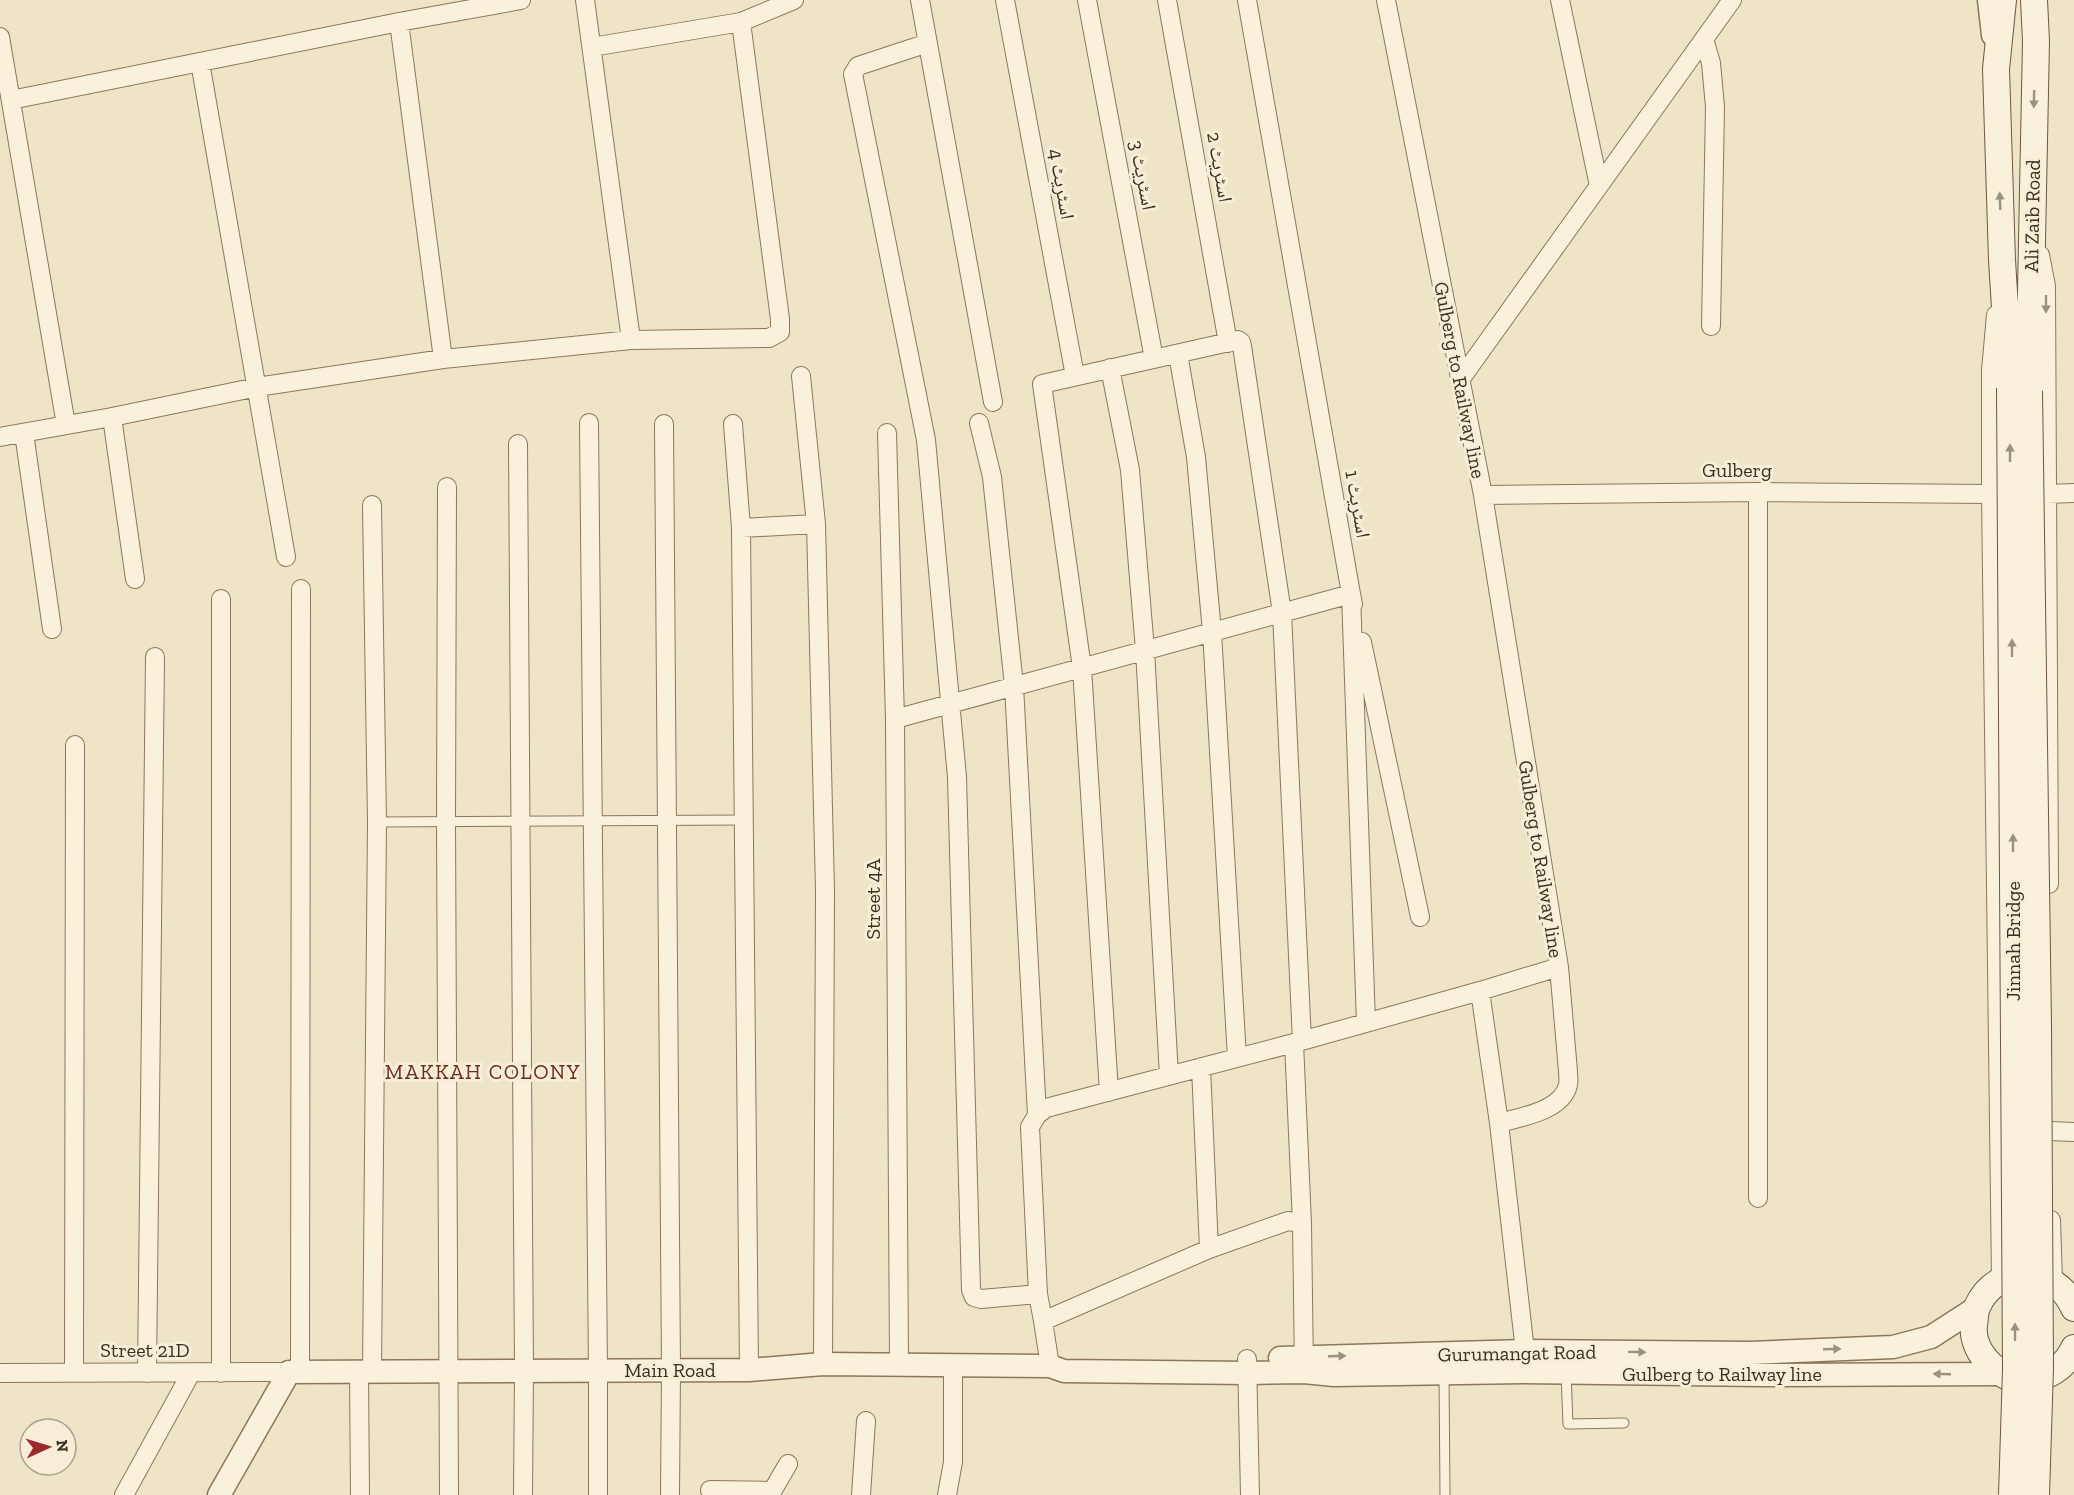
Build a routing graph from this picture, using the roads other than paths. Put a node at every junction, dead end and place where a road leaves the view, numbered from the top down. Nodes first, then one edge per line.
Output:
1 (521, 0) edge
2 (585, 0) edge
3 (794, 0) edge
4 (920, 0) edge
5 (1005, 0) edge
6 (1087, 0) edge
7 (1167, 0) edge
8 (1247, 0) edge
9 (1386, 0) edge
10 (1560, 0) edge
11 (1732, 0) edge
12 (1989, 0) edge
13 (2003, 0) edge
14 (2034, 0) edge
15 (2042, 0) edge
16 (399, 22) junction
17 (741, 22) junction
18 (0, 37) edge
19 (1704, 39) junction
20 (2036, 41) junction
21 (928, 43) junction
22 (592, 46) junction
23 (200, 62) junction
24 (1996, 69) junction
25 (11, 100) junction
26 (1599, 186) junction
27 (2032, 205) junction
28 (2002, 260) junction
29 (1711, 326) dead end
30 (631, 340) junction
31 (1228, 343) junction
32 (1178, 354) junction
33 (443, 358) junction
34 (1154, 359) junction
35 (1110, 368) junction
36 (801, 376) dead end
37 (1074, 376) junction
38 (1460, 380) junction
39 (257, 387) junction
40 (2019, 389) junction
41 (993, 402) dead end
42 (112, 417) junction
43 (589, 423) dead end
44 (979, 423) dead end
45 (664, 424) dead end
46 (733, 424) dead end
47 (66, 425) junction
48 (24, 433) junction
49 (887, 434) dead end
50 (0, 437) edge
51 (519, 444) dead end
52 (447, 487) dead end
53 (1758, 492) junction
54 (2074, 493) edge
55 (1991, 494) junction
56 (2047, 494) junction
57 (1483, 495) junction
58 (372, 505) dead end
59 (816, 524) junction
60 (741, 528) junction
61 (286, 557) dead end
62 (135, 579) dead end
63 (301, 590) dead end
64 (1351, 594) junction
65 (220, 599) dead end
66 (1282, 613) junction
67 (52, 628) dead end
68 (1212, 632) junction
69 (1145, 650) junction
70 (155, 657) dead end
71 (1082, 668) junction
72 (1014, 686) junction
73 (949, 704) junction
74 (895, 719) junction
75 (75, 745) dead end
76 (667, 820) junction
77 (744, 820) junction
78 (521, 821) junction
79 (592, 821) junction
80 (377, 822) junction
81 (446, 822) junction
82 (1420, 917) dead end
83 (1559, 968) junction
84 (1480, 992) junction
85 (1366, 1023) junction
86 (1298, 1042) junction
87 (1237, 1058) junction
88 (1201, 1067) junction
89 (1169, 1076) junction
90 (1109, 1092) junction
91 (1037, 1115) junction
92 (1499, 1123) junction
93 (2050, 1131) junction
94 (2074, 1132) edge
95 (1758, 1198) dead end
96 (1302, 1223) junction
97 (1209, 1249) junction
98 (2001, 1280) junction
99 (1038, 1294) junction
100 (2068, 1296) edge
101 (1976, 1308) junction
102 (1043, 1321) junction
103 (2074, 1348) edge
104 (1524, 1362) junction
105 (824, 1364) junction
106 (899, 1364) junction
107 (1305, 1364) junction
108 (953, 1365) junction
109 (1050, 1366) junction
110 (1247, 1366) junction
111 (671, 1370) junction
112 (749, 1370) junction
113 (449, 1371) junction
114 (524, 1371) junction
115 (598, 1371) junction
116 (191, 1372) junction
117 (294, 1372) junction
118 (365, 1372) junction
119 (74, 1373) junction
120 (147, 1373) junction
121 (221, 1373) junction
122 (1444, 1373) junction
123 (1566, 1373) junction
124 (2003, 1375) junction
125 (2, 1376) edge
126 (2057, 1376) edge
127 (866, 1420) dead end
128 (1624, 1422) dead end
129 (788, 1464) dead end
130 (710, 1490) dead end
131 (771, 1493) edge
132 (124, 1495) edge
133 (219, 1495) edge
134 (360, 1495) edge
135 (449, 1495) edge
136 (523, 1495) edge
137 (597, 1495) edge
138 (670, 1495) edge
139 (861, 1495) edge
140 (947, 1495) edge
141 (1250, 1495) edge
142 (1445, 1495) edge
143 (2004, 1495) edge
144 (2012, 1495) edge
145 (2036, 1495) edge
146 (2043, 1495) edge

1 - 16 street
2 - 22 street
3 - 17 street
4 - 21 street
5 - 37 street, اسٹریٹ 4
6 - 34 street, اسٹریٹ 3
7 - 31 street, اسٹریٹ 2
8 - 64 street, اسٹریٹ 1
9 - 38 street, Gulberg to Railway line
10 - 26 street
11 - 19 street
12 - 24 street, Ali Zaib Road
13 - 24 main road, Ali Zaib Road
14 - 20 main road, Ali Zaib Road
15 - 20 street, Ali Zaib Road
16 - 23 street
16 - 33 street
17 - 22 street
17 - 30 street
18 - 25 street
19 - 26 street
19 - 29 street
20 -> 27 main road, Ali Zaib Road
21 - 41 street
21 - 73 street
22 - 30 street
23 - 25 street
23 - 39 street
28 -> 24 main road, Ali Zaib Road
25 - 47 street
26 - 38 street
27 - 40 main road, Ali Zaib Road
27 -> 56 street
28 - 40 main road, Ali Zaib Road
28 - 55 street
30 - 33 street
31 - 32 street
31 - 66 street
32 - 34 street
32 - 68 street
33 - 39 street
34 - 35 street
35 - 37 street
35 - 69 street
36 - 59 street
37 - 71 street
38 - 57 street, Gulberg to Railway line
39 - 42 street
39 - 61 street
144 -> 40 main road, Jinnah Bridge, bridge
40 - 145 main road, Jinnah Bridge, bridge
42 - 47 street
42 - 62 street
43 - 79 street
44 - 72 street
45 - 76 street
46 - 60 street
47 - 48 street
48 - 50 street
48 - 67 street
49 - 74 street, Street 4A
51 - 78 street
52 - 81 street
53 - 55 street, Gulberg
53 - 57 street, Gulberg
53 - 95 street
54 - 56 street
55 - 98 street
56 - 93 street
57 - 83 street, Gulberg to Railway line
58 - 80 street
59 - 60 street
59 - 105 street
60 - 77 street
63 - 117 street
64 - 66 street
64 - 82 street
64 - 85 street, اسٹریٹ 1
65 - 121 street
66 - 68 street
66 - 86 street
68 - 69 street
68 - 87 street
69 - 71 street
69 - 89 street
70 - 120 street
71 - 72 street
71 - 90 street
72 - 73 street
72 - 91 street
73 - 74 street
73 - 99 street
74 - 106 street, Street 4A
75 - 119 street
76 - 77 lane
76 - 79 lane
76 - 111 street
77 - 112 street
78 - 79 lane
78 - 81 lane
78 - 114 street
79 - 115 street
80 - 81 lane
80 - 118 street
81 - 113 street
83 - 84 street, Gulberg to Railway line
83 - 92 street
84 - 85 street, Gulberg to Railway line
84 - 92 street
85 - 86 street, Gulberg to Railway line
86 - 87 street, Gulberg to Railway line
86 - 96 street
87 - 88 street, Gulberg to Railway line
88 - 89 street, Gulberg to Railway line
88 - 97 street
89 - 90 street, Gulberg to Railway line
90 - 91 street, Gulberg to Railway line
91 - 99 street
92 - 104 street
93 - 94 street
93 - 100 street
96 - 97 street
96 - 107 street
97 - 102 street
98 - 100 main road
98 - 101 main road
99 - 102 street
104 -> 101 street, Gurumangat Road
101 - 124 main road
102 - 109 street
103 - 126 main road
107 -> 104 street, Gurumangat Road
104 - 122 street
104 - 123 street, Gulberg to Railway line
105 - 106 street, Main Road
105 - 112 street, Main Road
106 - 108 street, Main Road
107 - 110 street, Main Road
107 - 122 street
108 - 109 street, Main Road
108 - 140 street
109 - 110 street, Main Road
110 - 141 street
111 - 112 street, Main Road
111 - 115 street, Main Road
111 - 138 street
113 - 114 street, Main Road
113 - 118 street, Main Road
113 - 135 street
114 - 115 street, Main Road
114 - 136 street
115 - 137 street
116 - 120 street, Street 21D
116 - 121 street, Street 21D
116 - 132 street
117 - 118 street, Main Road
117 - 121 street, Street 21D
117 - 133 street
118 - 134 street
119 - 120 street, Street 21D
119 - 125 street, Street 21D
122 - 142 lane
124 -> 123 street, Gulberg to Railway line
123 - 128 lane
124 - 126 main road
124 - 143 street
126 - 146 street
127 - 139 street
129 - 131 street
130 - 131 street

